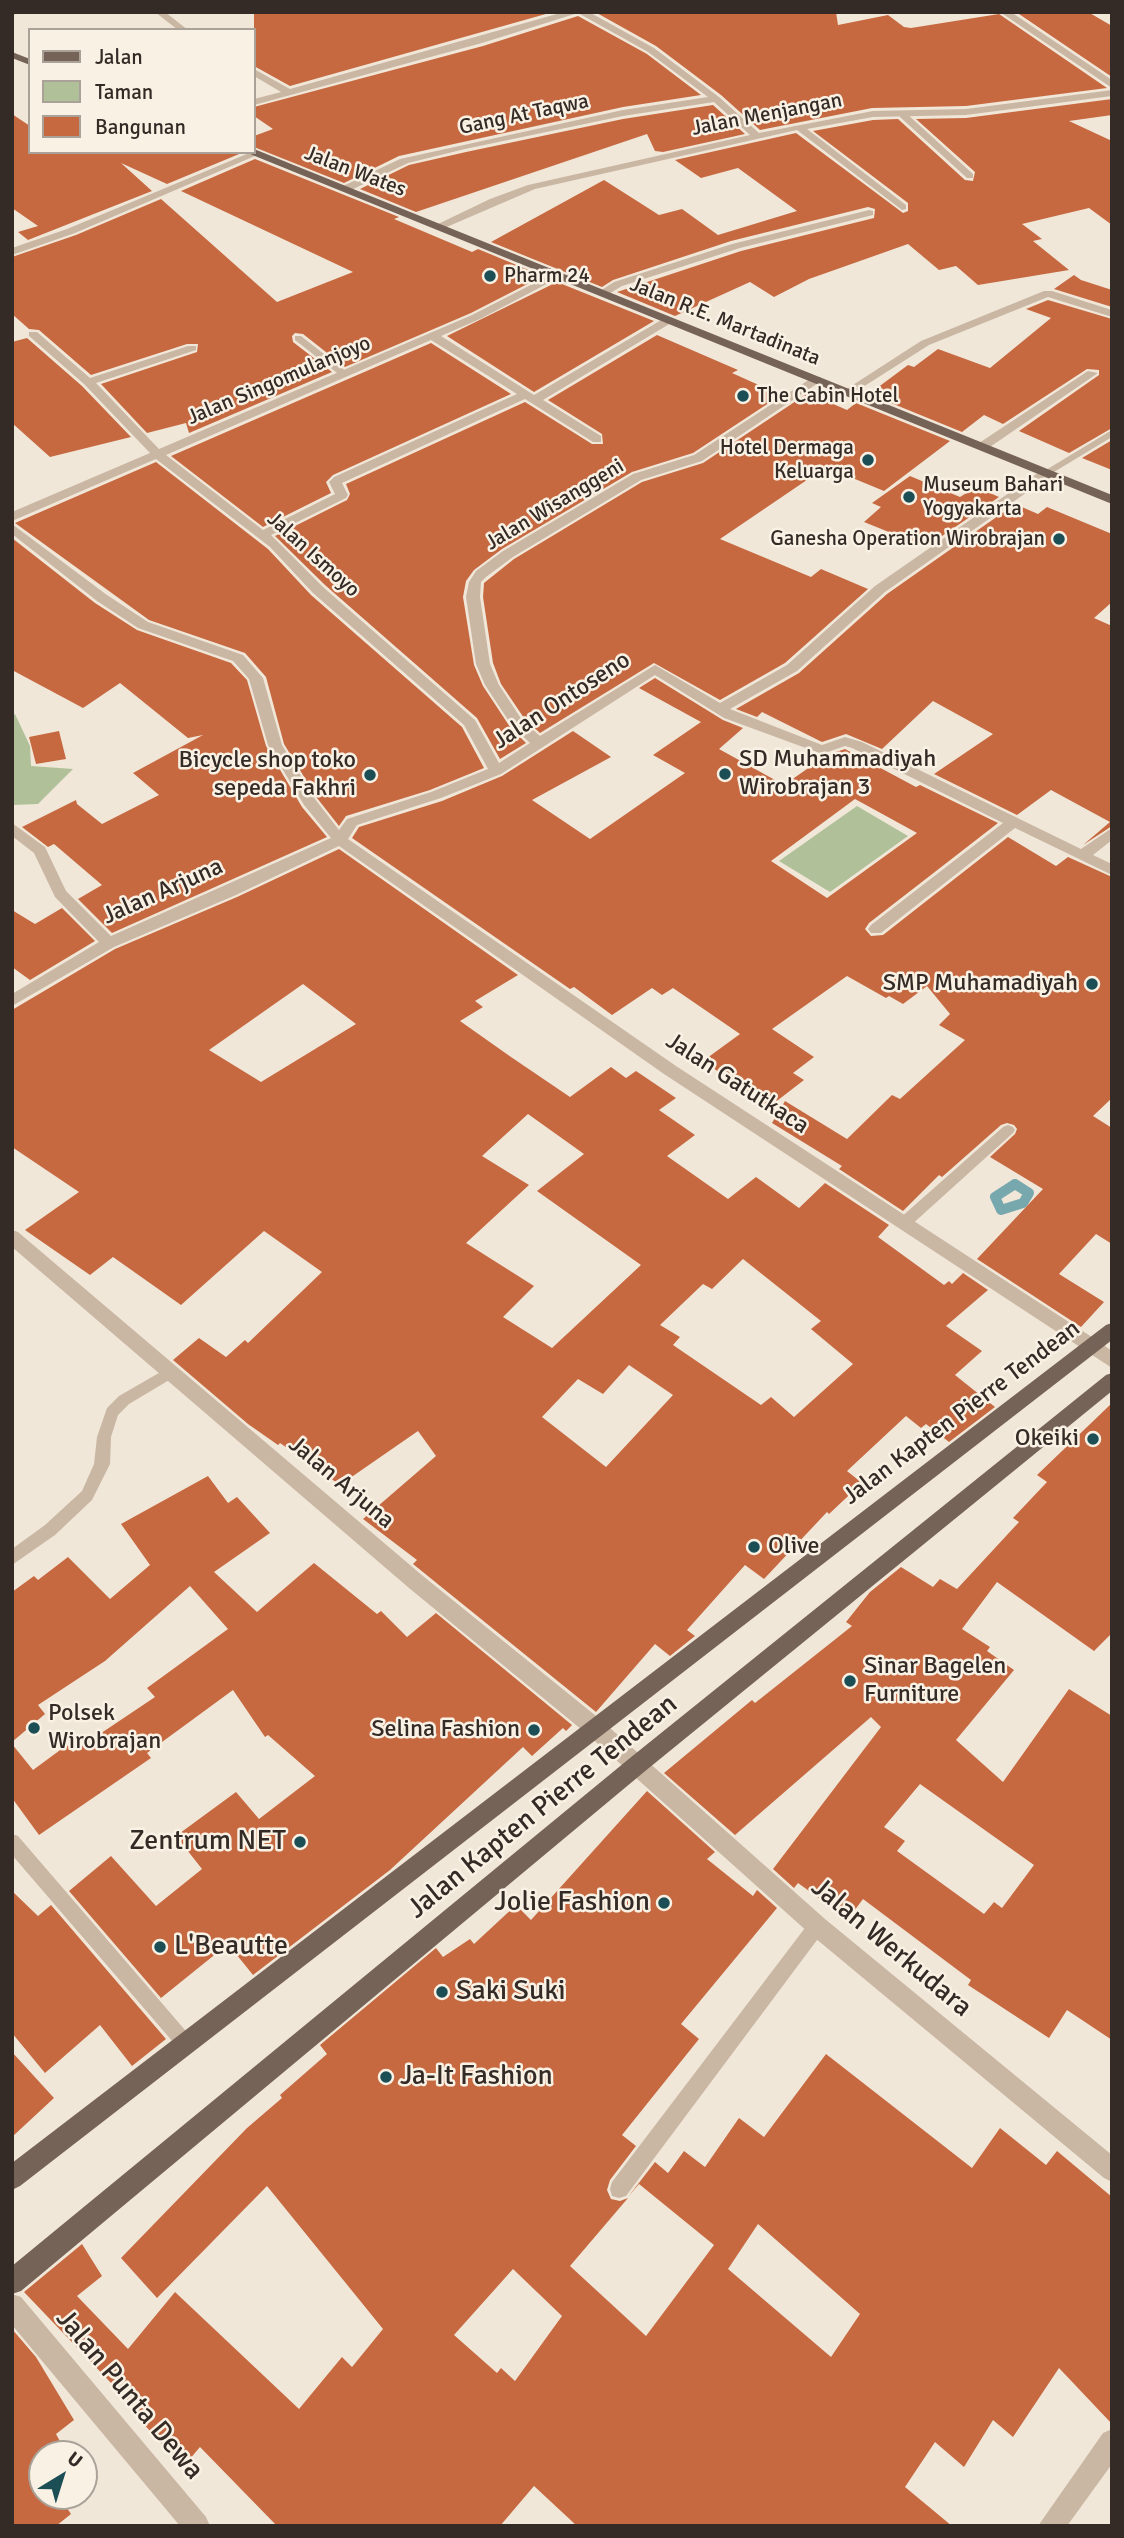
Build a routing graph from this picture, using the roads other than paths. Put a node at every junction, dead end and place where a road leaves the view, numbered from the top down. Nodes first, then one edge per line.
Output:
1 (159, 12) edge
2 (574, 12) edge
3 (582, 12) edge
4 (1004, 12) edge
5 (181, 28) edge
6 (256, 73) edge
7 (1112, 85) edge
8 (288, 92) junction
9 (1112, 93) edge
10 (716, 99) junction
11 (256, 102) edge
12 (903, 115) junction
13 (799, 127) junction
14 (757, 136) junction
15 (256, 153) edge
16 (253, 154) edge
17 (970, 176) dead end
18 (345, 189) junction
19 (902, 207) dead end
20 (869, 213) dead end
21 (442, 226) junction
22 (12, 252) edge
23 (558, 275) junction
24 (603, 293) junction
25 (1112, 314) edge
26 (667, 321) junction
27 (33, 334) dead end
28 (432, 336) junction
29 (298, 338) dead end
30 (192, 348) dead end
31 (1092, 373) dead end
32 (344, 374) junction
33 (817, 379) junction
34 (88, 382) junction
35 (848, 392) junction
36 (529, 397) junction
37 (1112, 433) edge
38 (597, 439) dead end
39 (983, 446) junction
40 (158, 454) junction
41 (1046, 473) junction
42 (1112, 500) edge
43 (12, 517) edge
44 (12, 528) edge
45 (262, 535) junction
46 (722, 708) junction
47 (540, 744) junction
48 (496, 771) junction
49 (1015, 821) junction
50 (12, 828) edge
51 (1112, 833) edge
52 (340, 839) junction
53 (1083, 855) junction
54 (1112, 870) edge
55 (876, 929) dead end
56 (109, 943) junction
57 (12, 1001) edge
58 (1009, 1130) dead end
59 (904, 1223) junction
60 (12, 1237) edge
61 (1112, 1330) edge
62 (1092, 1346) junction
63 (1112, 1361) edge
64 (171, 1372) junction
65 (1112, 1380) edge
66 (12, 1558) edge
67 (594, 1727) junction
68 (638, 1765) junction
69 (12, 1842) edge
70 (817, 1926) junction
71 (185, 2043) junction
72 (1112, 2170) edge
73 (12, 2178) edge
74 (619, 2189) dead end
75 (12, 2282) edge
76 (12, 2306) edge
77 (1112, 2442) edge
78 (197, 2526) edge
79 (1051, 2526) edge

1 - 5 street
2 - 8 street
3 - 10 street
4 - 7 street
6 - 8 street
8 - 11 street
9 - 12 street, Jalan Menjangan
10 - 14 street
10 - 18 street, Gang At Taqwa
12 - 13 street, Jalan Menjangan
12 - 17 lane
13 - 14 street, Jalan Menjangan
13 - 19 street
14 - 21 street, Jalan Menjangan
15 - 18 main road, Jalan Wates
16 - 22 street
18 - 21 main road, Jalan Wates
20 - 24 street
21 - 23 main road, Jalan R.E. Martadinata
23 - 24 main road, Jalan R.E. Martadinata
23 - 28 street, Jalan Singomulanjoyo
24 - 26 main road, Jalan R.E. Martadinata
25 - 35 street
26 - 33 main road, Jalan R.E. Martadinata
26 - 36 street
27 - 34 street, Jalan Ismoyo
28 - 32 street, Jalan Singomulanjoyo
28 - 36 street
29 - 32 lane
30 - 34 street
31 - 39 street
32 - 40 street, Jalan Singomulanjoyo
33 - 35 main road, Jalan R.E. Martadinata
33 - 47 street, Jalan Wisanggeni
34 - 40 street, Jalan Ismoyo
35 - 39 main road, Jalan R.E. Martadinata
36 - 38 street
36 - 45 street
37 - 41 lane
39 - 41 main road, Jalan R.E. Martadinata
40 - 43 street, Jalan Singomulanjoyo
40 - 45 street, Jalan Ismoyo
41 - 42 main road, Jalan R.E. Martadinata
41 - 46 street
44 - 52 street, Jalan Gatutkaca
45 - 48 street, Jalan Ismoyo
46 - 47 street, Jalan Ontoseno
46 - 49 street, Jalan Ontoseno
47 - 48 street, Jalan Ontoseno
48 - 52 street, Jalan Ontoseno
49 - 53 street, Jalan Ontoseno
49 - 55 street
50 - 56 street
51 - 53 street
52 - 56 street, Jalan Arjuna
52 - 59 street, Jalan Gatutkaca
53 - 54 street, Jalan Ontoseno
56 - 57 street, Jalan Arjuna
58 - 59 lane
59 - 62 street, Jalan Gatutkaca
60 - 64 street, Jalan Arjuna
61 - 62 main road, Jalan Kapten Pierre Tendean
62 - 63 street, Jalan Gatutkaca
62 - 67 main road, Jalan Kapten Pierre Tendean
64 - 66 lane
64 - 67 street, Jalan Arjuna
65 - 68 main road, Jalan Kapten Pierre Tendean
67 - 68 street, Jalan Arjuna
67 - 71 main road, Jalan Kapten Pierre Tendean
68 - 70 street, Jalan Werkudara
68 - 75 main road, Jalan Kapten Pierre Tendean
69 - 71 lane
70 - 72 street, Jalan Werkudara
70 - 74 lane
71 - 73 main road, Jalan Kapten Pierre Tendean
76 - 78 street, Jalan Punta Dewa
77 - 79 street

